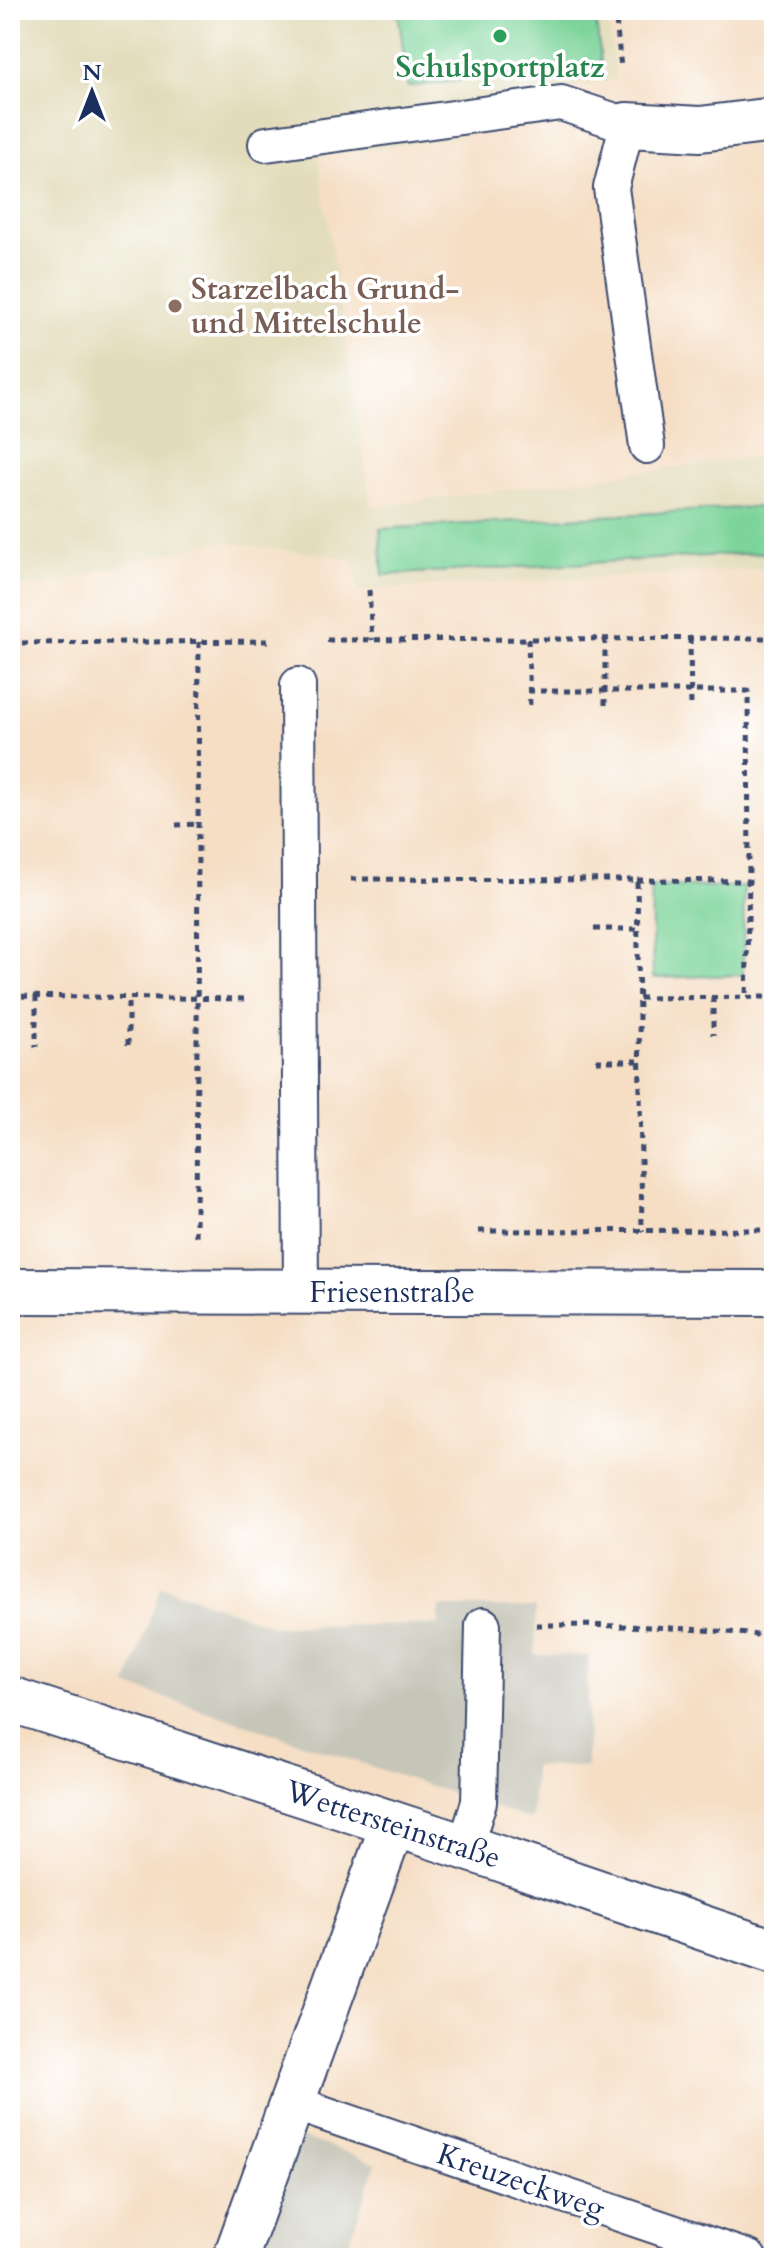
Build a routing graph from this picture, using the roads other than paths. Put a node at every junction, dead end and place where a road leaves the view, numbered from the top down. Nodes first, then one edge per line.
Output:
1 (774, 120) edge
2 (627, 125) junction
3 (266, 144) dead end
4 (647, 446) dead end
5 (298, 685) dead end
6 (10, 1291) edge
7 (301, 1292) junction
8 (774, 1293) edge
9 (483, 1625) road end
10 (10, 1699) edge
11 (393, 1824) junction
12 (465, 1847) junction
13 (774, 1952) edge
14 (293, 2103) junction
15 (238, 2251) dead end
16 (749, 2258) edge

1 - 2 street
2 - 3 lane
2 - 4 lane
5 - 7 lane
6 - 7 street, Friesenstraße
7 - 8 street, Friesenstraße
9 - 12 lane
10 - 11 street, Wettersteinstraße
11 - 12 street, Wettersteinstraße
11 - 14 street
12 - 13 street, Wettersteinstraße
14 - 15 street
14 - 16 lane, Kreuzeckweg

